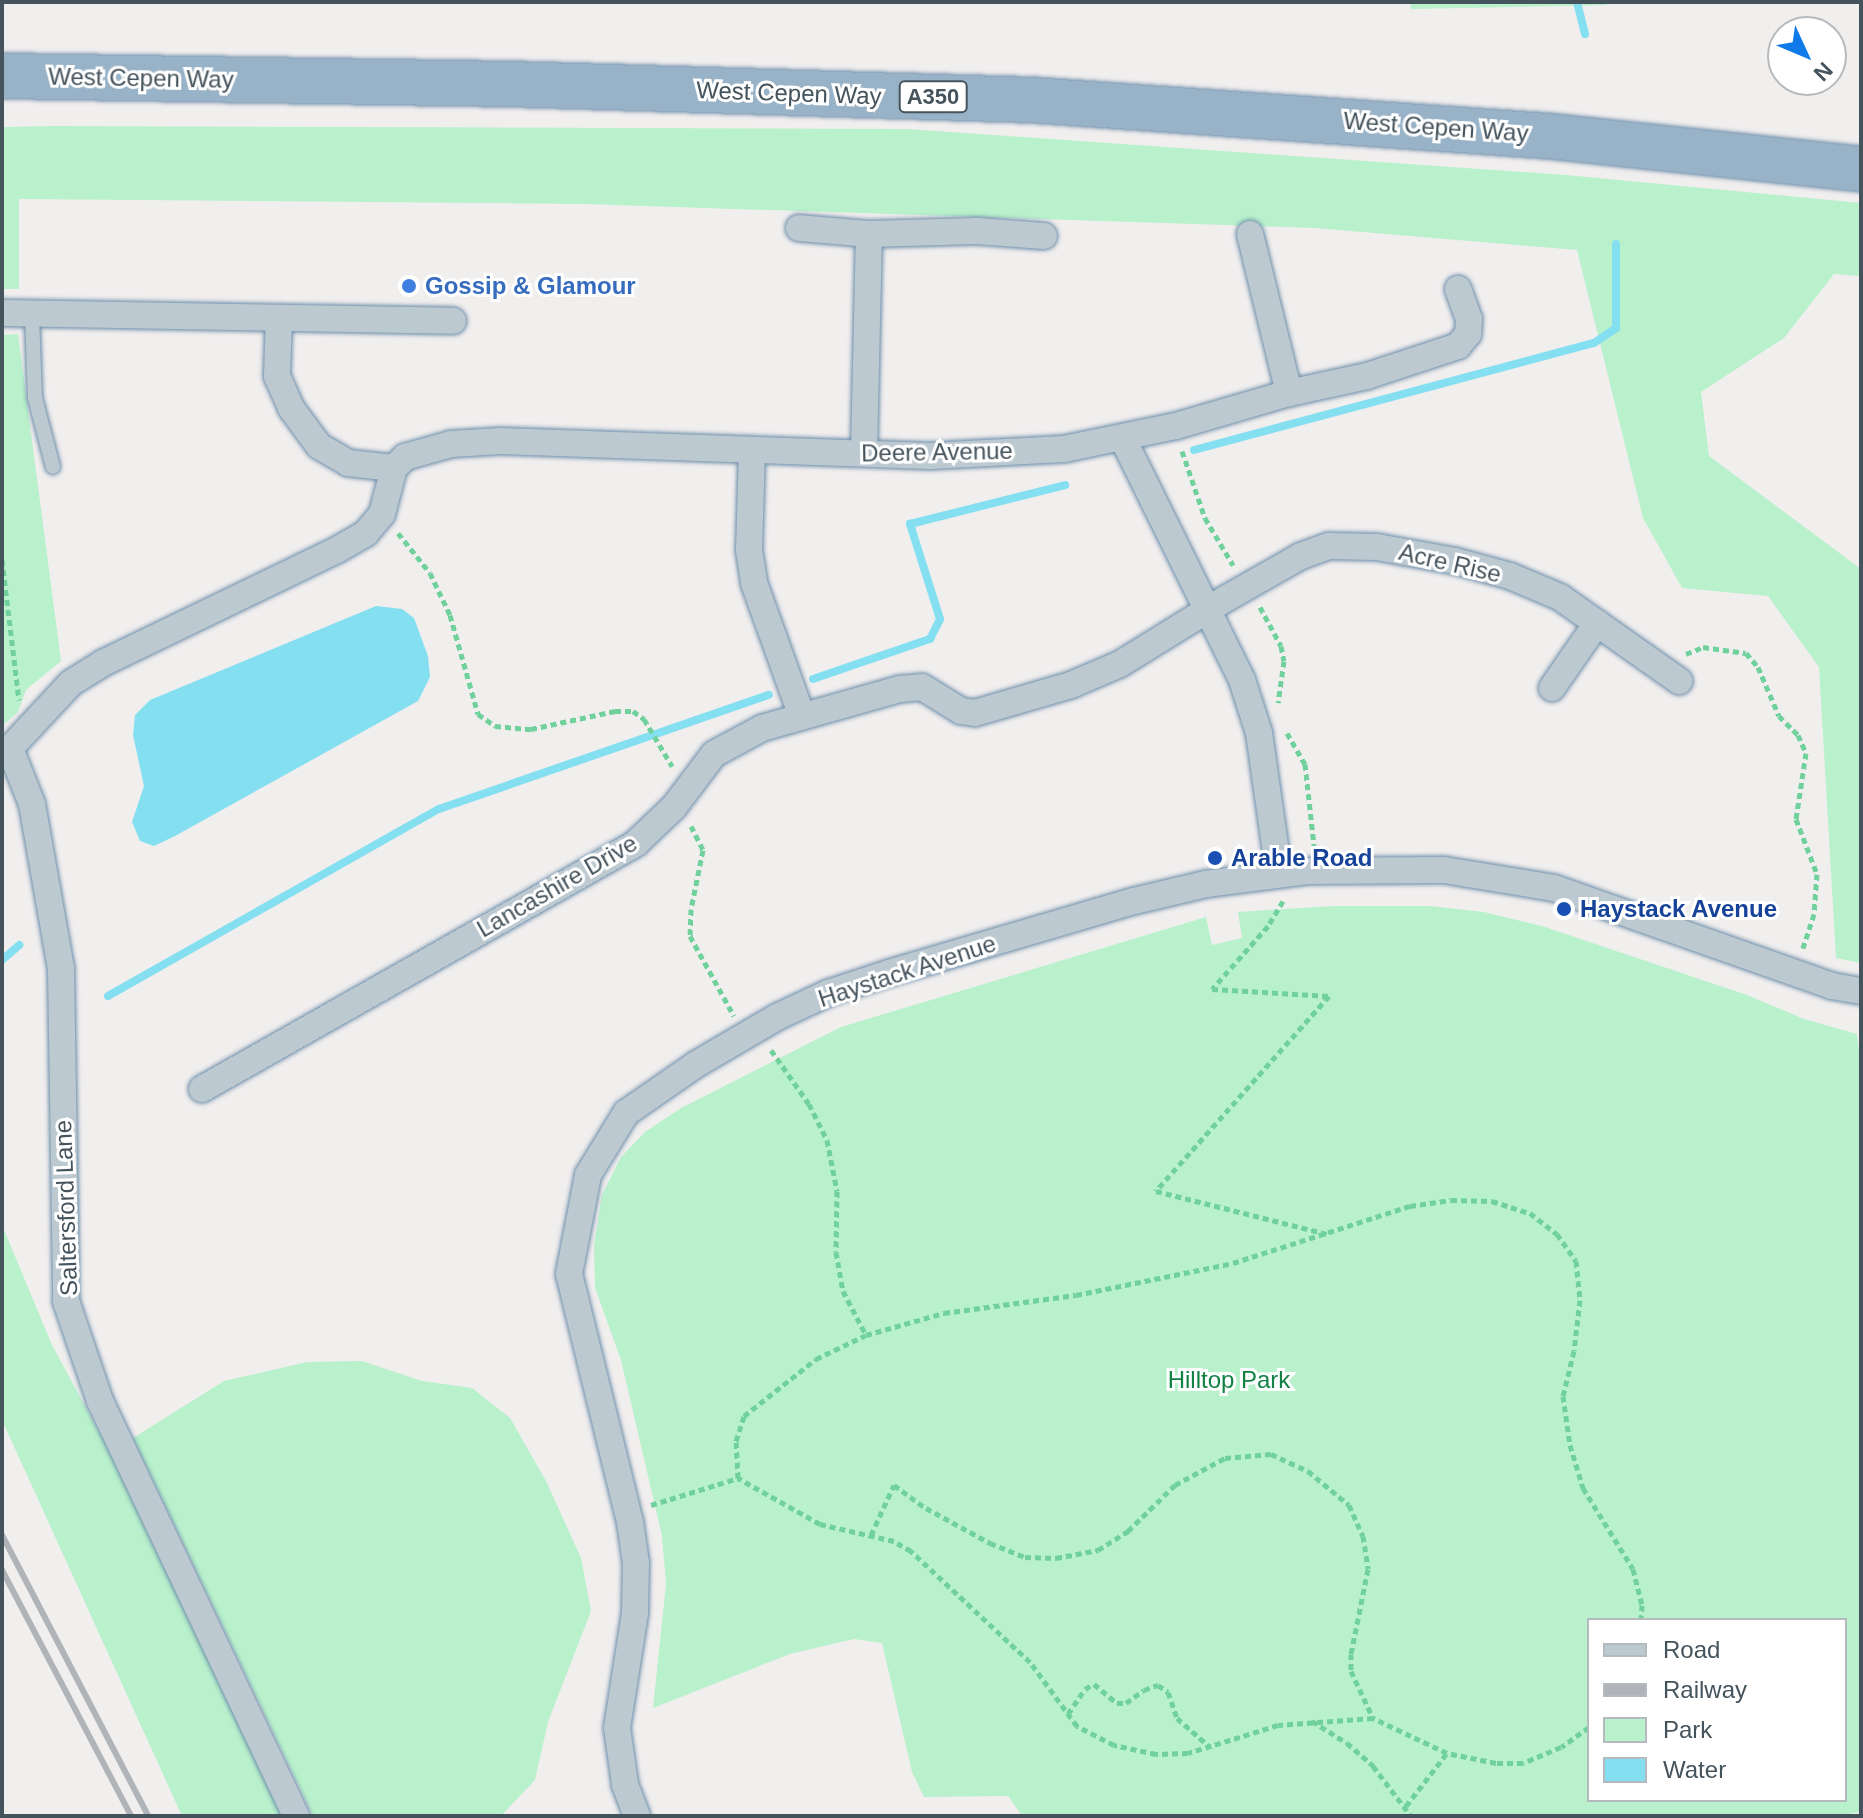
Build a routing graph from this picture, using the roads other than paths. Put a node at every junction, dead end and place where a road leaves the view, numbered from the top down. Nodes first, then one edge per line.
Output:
1 (2, 76) edge
2 (1861, 169) edge
3 (799, 228) dead end
4 (869, 234) junction
5 (1250, 234) dead end
6 (1044, 236) dead end
7 (1458, 289) dead end
8 (2, 313) edge
9 (32, 314) junction
10 (279, 318) junction
11 (453, 321) dead end
12 (1289, 393) junction
13 (1123, 439) junction
14 (752, 450) junction
15 (864, 453) junction
16 (53, 467) dead end
17 (394, 468) junction
18 (1208, 611) junction
19 (1597, 623) junction
20 (1669, 674) road end
21 (1552, 688) dead end
22 (802, 716) junction
23 (13, 746) edge
24 (1279, 873) junction
25 (1861, 991) edge
26 (202, 1089) dead end
27 (296, 1816) edge
28 (637, 1816) edge

1 - 2 highway, West Cepen Way / A350
3 - 4 street
4 - 6 street
4 - 15 street
5 - 12 street
7 - 12 street, Deere Avenue
8 - 9 street
9 - 10 street
9 - 16 lane
10 - 11 street
10 - 17 street
12 - 13 street, Deere Avenue
13 - 15 street, Deere Avenue
13 - 18 street
14 - 15 street, Deere Avenue
14 - 17 street, Deere Avenue
14 - 22 street
17 - 23 street
18 - 19 street, Acre Rise
18 - 22 street, Lancashire Drive
18 - 24 street
19 - 20 street, Acre Rise
19 - 21 street
22 - 26 street, Lancashire Drive
23 - 27 street, Saltersford Lane
24 - 25 street, Haystack Avenue
24 - 28 street, Haystack Avenue

